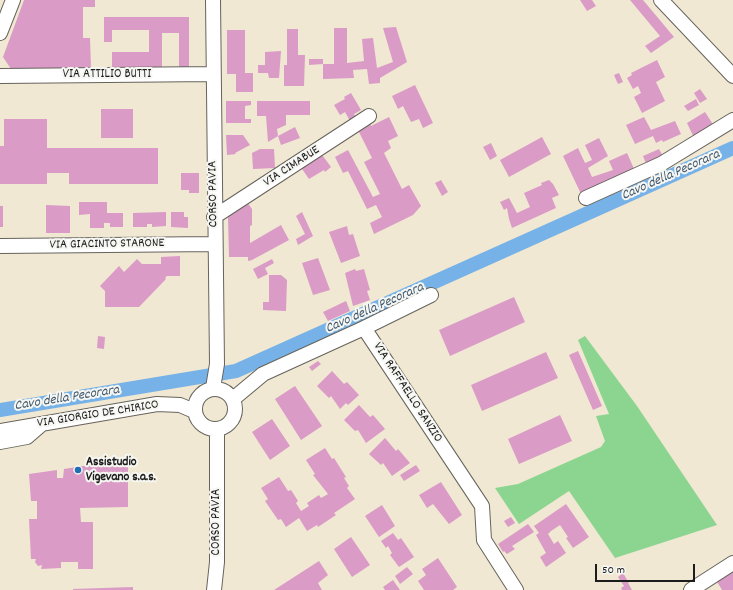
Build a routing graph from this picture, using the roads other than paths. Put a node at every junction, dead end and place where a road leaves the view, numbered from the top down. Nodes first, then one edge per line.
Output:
1 (13, 0) edge
2 (213, 0) edge
3 (661, 0) edge
4 (0, 33) edge
5 (213, 74) junction
6 (0, 76) edge
7 (733, 76) edge
8 (369, 116) dead end
9 (733, 120) edge
10 (586, 198) dead end
11 (214, 217) junction
12 (215, 244) junction
13 (0, 246) edge
14 (431, 295) dead end
15 (364, 328) junction
16 (213, 388) junction
17 (233, 400) junction
18 (194, 411) junction
19 (42, 424) junction
20 (217, 429) junction
21 (0, 431) edge
22 (0, 442) edge
23 (733, 563) edge
24 (694, 589) edge
25 (214, 590) edge
26 (516, 590) edge

1 - 4 street
2 - 5 street, CORSO PAVIA
3 - 7 street
5 - 6 street, VIA ATTILIO BUTTI
5 - 11 street, CORSO PAVIA
8 - 11 street, VIA CIMABUE
9 - 10 street
11 - 12 street, CORSO PAVIA
12 - 13 street, VIA GIACINTO STARONE
12 - 16 street, CORSO PAVIA
14 - 15 street
15 - 17 street
15 - 26 street, VIA RAFFAELLO SANZIO
16 - 17 street
16 - 18 street
17 - 20 street
18 - 19 street, VIA GIORGIO DE CHIRICO
18 - 20 street
19 - 21 street, VIA GIORGIO DE CHIRICO
19 - 22 street
20 - 25 street, CORSO PAVIA
23 - 24 street

